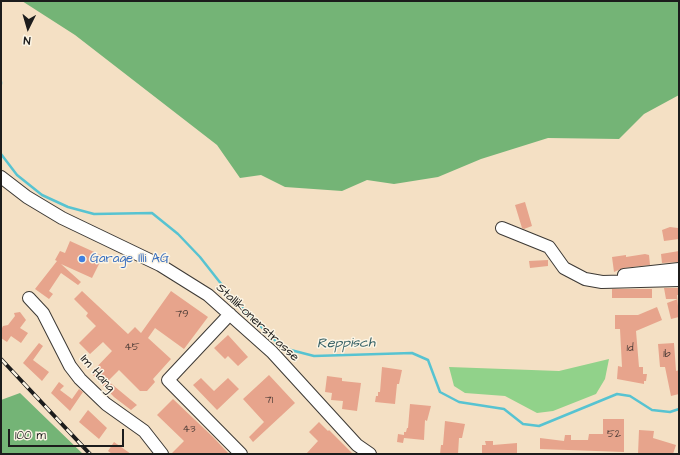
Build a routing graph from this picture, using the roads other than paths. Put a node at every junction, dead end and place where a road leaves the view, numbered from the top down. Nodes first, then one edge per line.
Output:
1 (1, 178) edge
2 (502, 228) dead end
3 (679, 269) edge
4 (605, 277) dead end
5 (679, 280) edge
6 (29, 298) dead end
7 (230, 314) junction
8 (162, 454) edge
9 (241, 454) edge
10 (370, 454) edge

1 - 7 street, Stallikonerstrasse
2 - 5 street
3 - 4 street
6 - 8 street, Im Hang
7 - 9 street
7 - 10 street, Stallikonerstrasse

